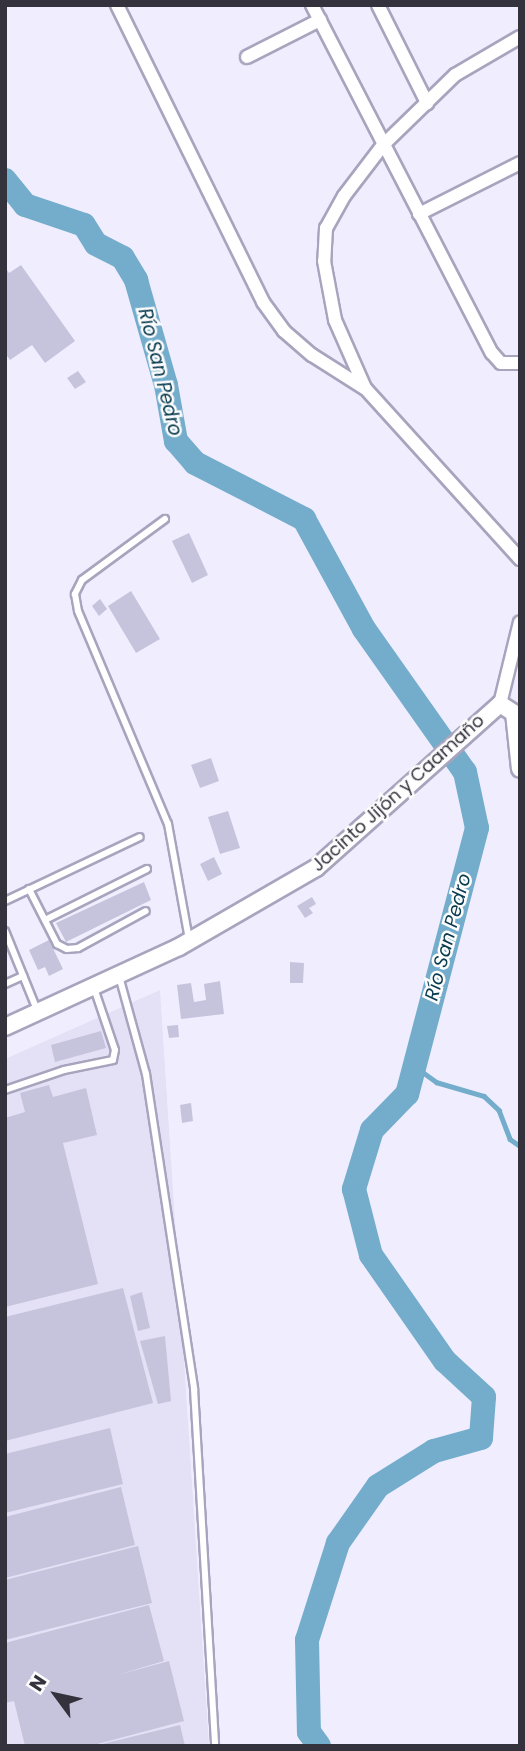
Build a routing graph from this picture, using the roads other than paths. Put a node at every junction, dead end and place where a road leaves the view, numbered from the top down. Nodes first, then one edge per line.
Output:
1 (117, 5) edge
2 (312, 5) edge
3 (378, 5) edge
4 (320, 20) junction
5 (520, 37) edge
6 (247, 57) dead end
7 (426, 103) junction
8 (383, 145) junction
9 (520, 163) edge
10 (419, 214) junction
11 (520, 363) edge
12 (365, 388) junction
13 (165, 519) dead end
14 (520, 559) edge
15 (520, 622) edge
16 (493, 709) junction
17 (520, 769) edge
18 (140, 837) dead end
19 (147, 869) dead end
20 (29, 889) junction
21 (5, 901) edge
22 (146, 911) dead end
23 (45, 920) junction
24 (5, 931) edge
25 (189, 941) junction
26 (118, 975) junction
27 (23, 976) junction
28 (5, 984) edge
29 (93, 986) junction
30 (38, 1012) junction
31 (5, 1027) edge
32 (5, 1090) edge
33 (215, 1746) edge

1 - 12 street
2 - 4 street
3 - 7 street
4 - 6 street
4 - 8 street
5 - 7 street
7 - 8 street
8 - 10 street
8 - 12 street
9 - 10 street
10 - 11 street
12 - 14 street
13 - 25 lane
15 - 16 street
16 - 17 street, Jacinto Jijón y Caamaño
16 - 25 street, Jacinto Jijón y Caamaño
18 - 20 lane
19 - 23 lane
20 - 21 lane
20 - 23 lane
22 - 23 lane
24 - 27 lane
25 - 26 street, Jacinto Jijón y Caamaño
26 - 29 street, Jacinto Jijón y Caamaño
26 - 33 lane
27 - 28 lane
27 - 30 lane
29 - 30 street, Jacinto Jijón y Caamaño
29 - 32 lane
30 - 31 street, Jacinto Jijón y Caamaño

